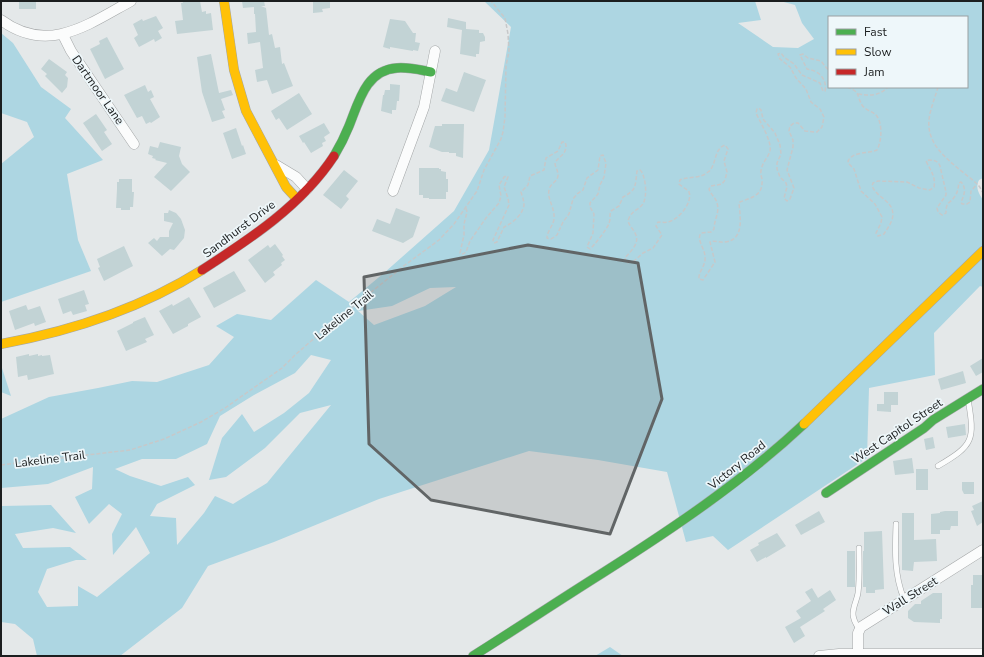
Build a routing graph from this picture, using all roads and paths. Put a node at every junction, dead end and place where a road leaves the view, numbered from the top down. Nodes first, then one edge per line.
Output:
1 (224, 1) edge
2 (491, 1) edge
3 (126, 2) edge
4 (1, 20) edge
5 (63, 34) junction
6 (435, 51) dead end
7 (828, 70) edge
8 (431, 72) junction
9 (849, 88) edge
10 (887, 88) edge
11 (938, 88) edge
12 (858, 94) junction
13 (134, 144) dead end
14 (275, 164) junction
15 (977, 184) junction
16 (307, 189) junction
17 (393, 192) dead end
18 (983, 193) edge
19 (297, 199) junction
20 (466, 208) junction
21 (983, 251) edge
22 (1, 344) edge
23 (983, 389) edge
24 (968, 399) junction
25 (1, 465) edge
26 (938, 466) dead end
27 (826, 493) dead end
28 (896, 524) dead end
29 (859, 548) dead end
30 (983, 550) edge
31 (904, 599) junction
32 (859, 629) junction
33 (983, 654) edge
34 (858, 655) edge
35 (965, 655) edge
36 (473, 656) edge
37 (819, 656) edge

1 - 14 street
2 - 20 path, Lakeline Trail
3 - 5 street
4 - 5 street
5 - 13 street, Dartmoor Lane
6 - 8 street
7 - 20 path
8 - 16 street, Sandhurst Drive
8 - 17 street
9 - 12 path
10 - 12 path
11 - 15 path
12 - 15 path
14 - 16 street
14 - 19 street
15 - 18 path
16 - 19 street, Sandhurst Drive
19 - 22 street, Sandhurst Drive
20 - 25 path, Lakeline Trail
21 - 36 street, Victory Road
23 - 24 street, West Capitol Street
24 - 26 lane
24 - 27 street, West Capitol Street
28 - 31 lane
29 - 32 lane
30 - 31 street, Wall Street
31 - 32 street, Wall Street
32 - 34 street
33 - 35 street
34 - 35 street
34 - 37 street

